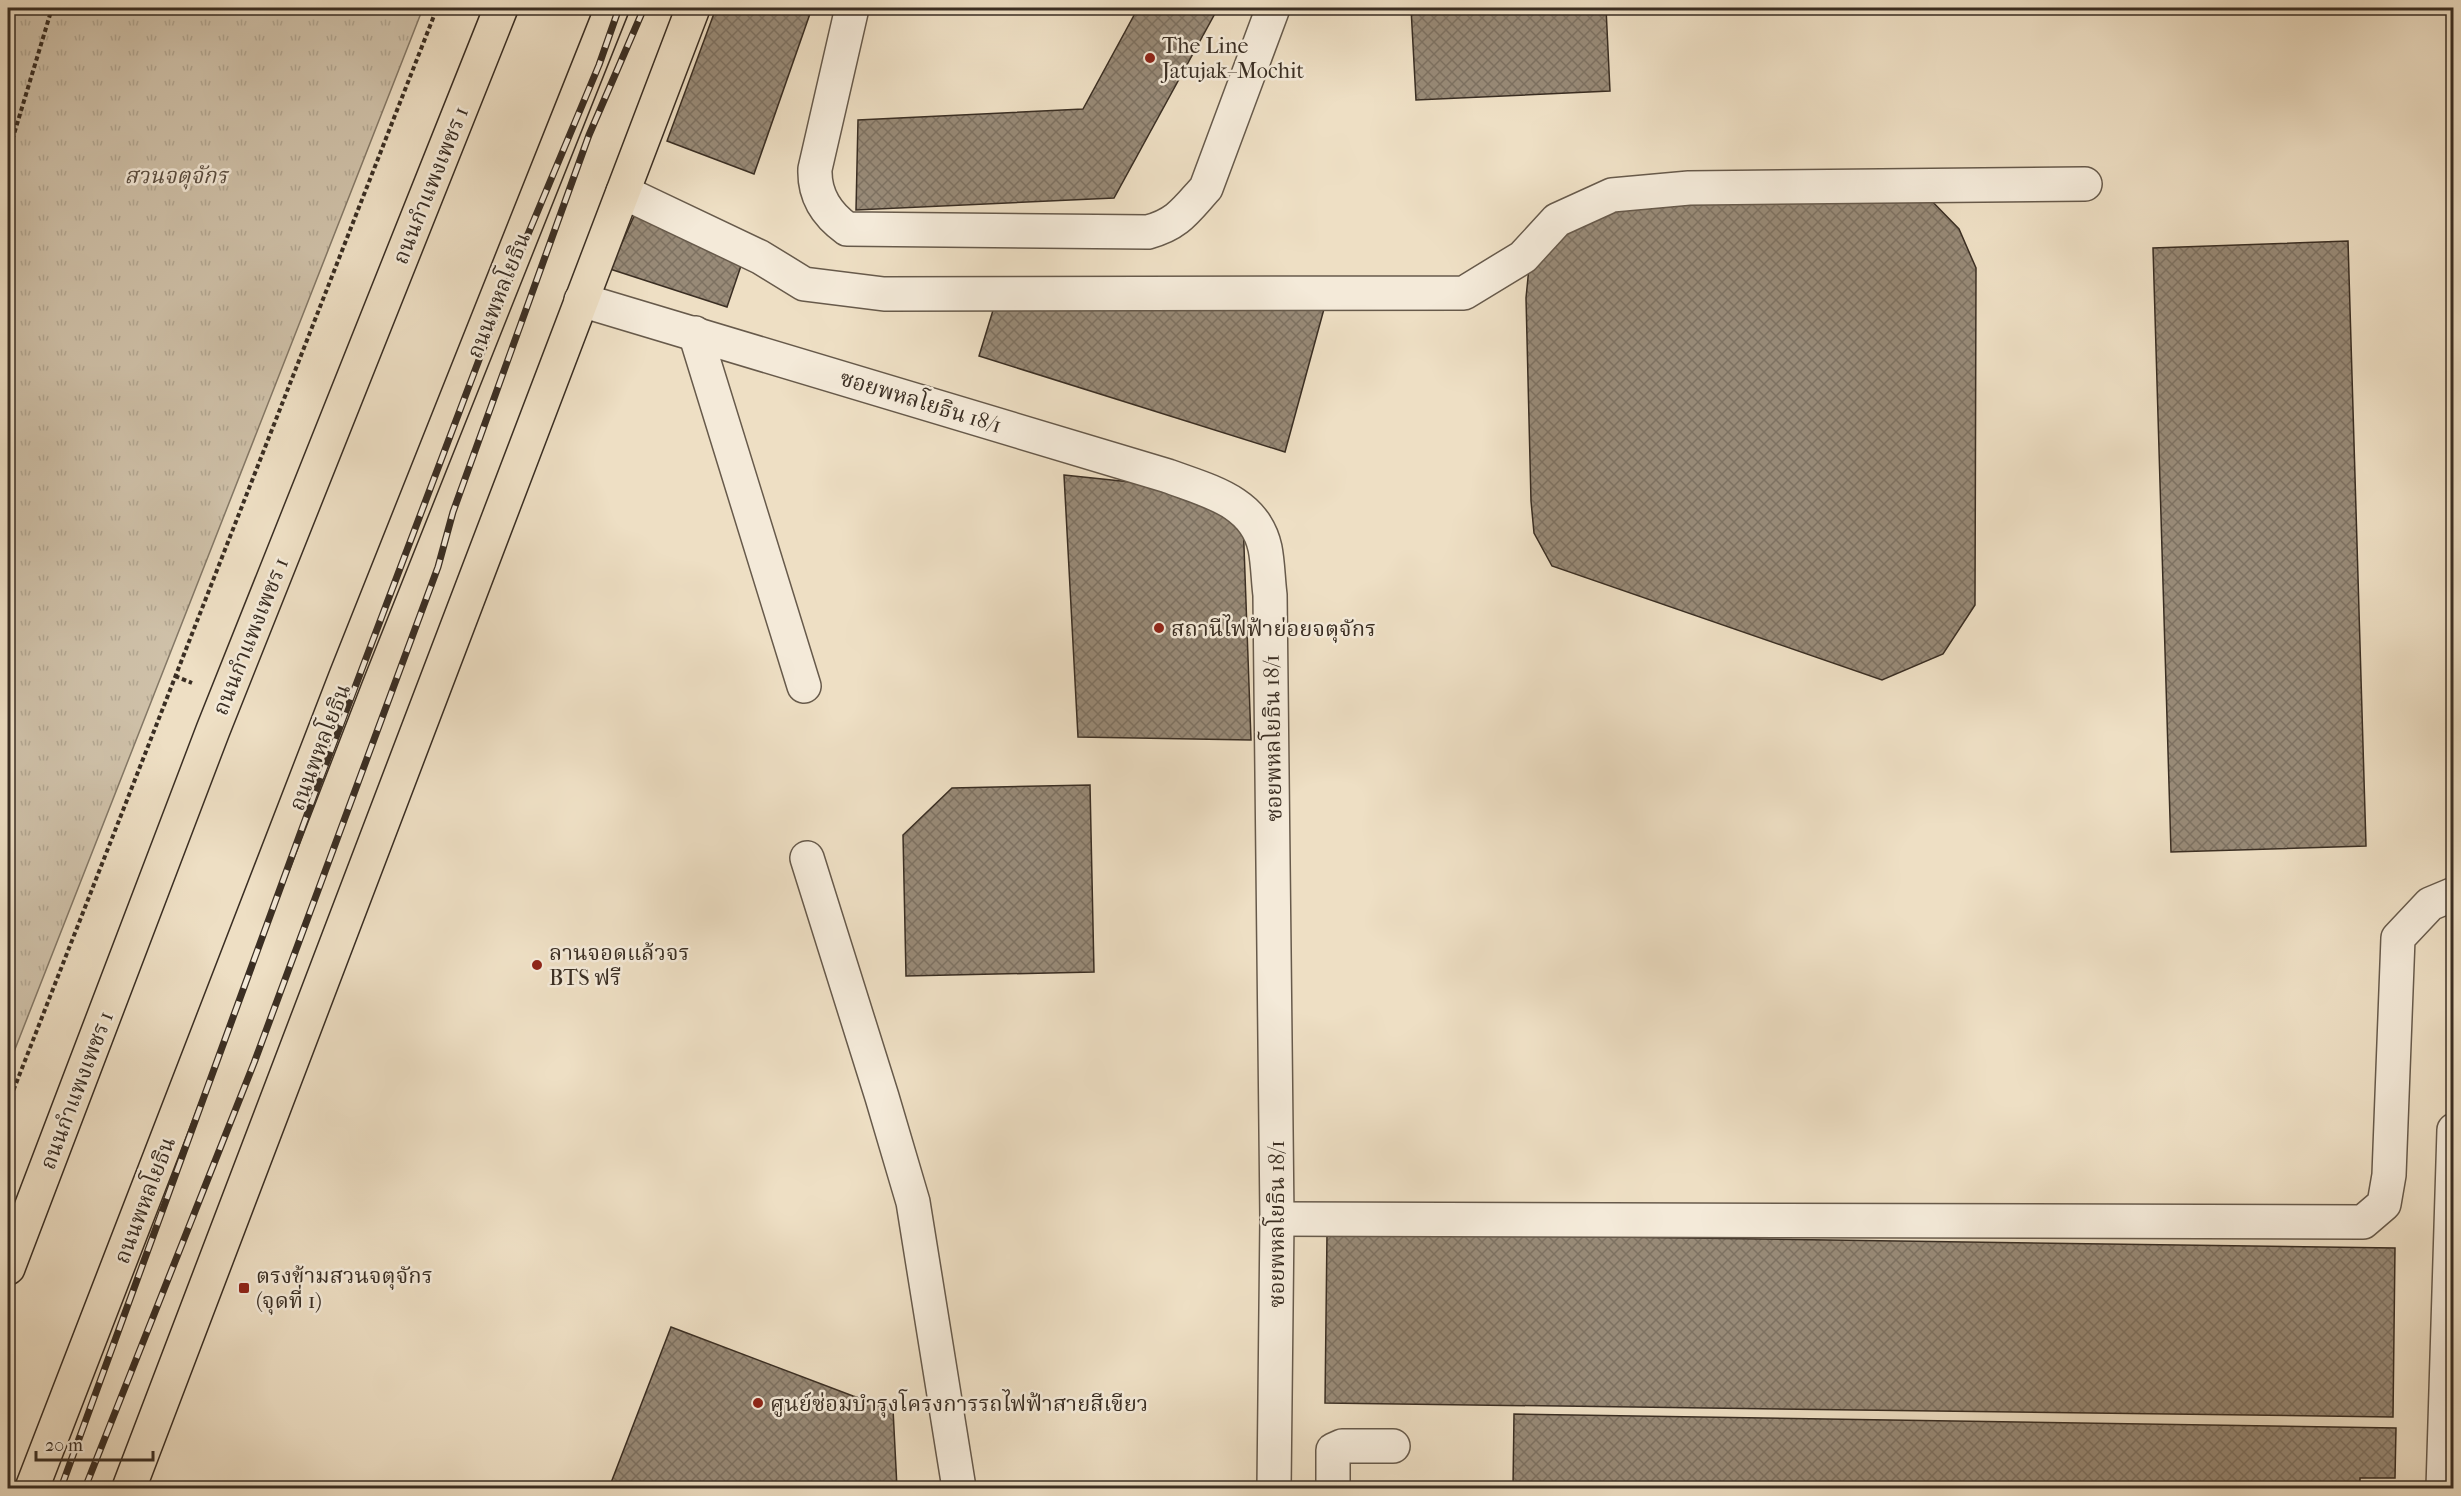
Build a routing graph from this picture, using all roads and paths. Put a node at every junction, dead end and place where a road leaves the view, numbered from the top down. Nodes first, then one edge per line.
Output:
1 (52, 8) edge
2 (437, 8) edge
3 (501, 8) edge
4 (612, 8) edge
5 (693, 8) edge
6 (852, 8) edge
7 (1273, 8) edge
8 (9, 146) edge
9 (8, 154) edge
10 (2085, 184) dead end
11 (623, 192) junction
12 (581, 300) junction
13 (695, 333) junction
14 (175, 676) junction
15 (193, 683) dead end
16 (804, 686) dead end
17 (807, 858) dead end
18 (2454, 894) edge
19 (8, 1104) edge
20 (2454, 1130) edge
21 (1278, 1219) junction
22 (8, 1268) edge
23 (1393, 1446) dead end
24 (32, 1488) edge
25 (129, 1488) edge
26 (959, 1488) edge
27 (1274, 1488) edge
28 (1333, 1488) edge
29 (2443, 1488) edge

1 - 8 path
2 - 14 path
3 - 22 main road, ถนนกำแพงเพชร 1
4 - 24 main road, ถนนพหลโยธิน
5 - 11 main road
6 - 7 street
8 - 9 path
10 - 11 street
11 - 12 main road
12 - 13 street, ซอยพหลโยธิน 18/1
12 - 25 main road
13 - 16 street
13 - 21 street, ซอยพหลโยธิน 18/1
14 - 15 path
14 - 19 path
17 - 26 street
18 - 21 street
20 - 29 street
21 - 27 street, ซอยพหลโยธิน 18/1
23 - 28 street

